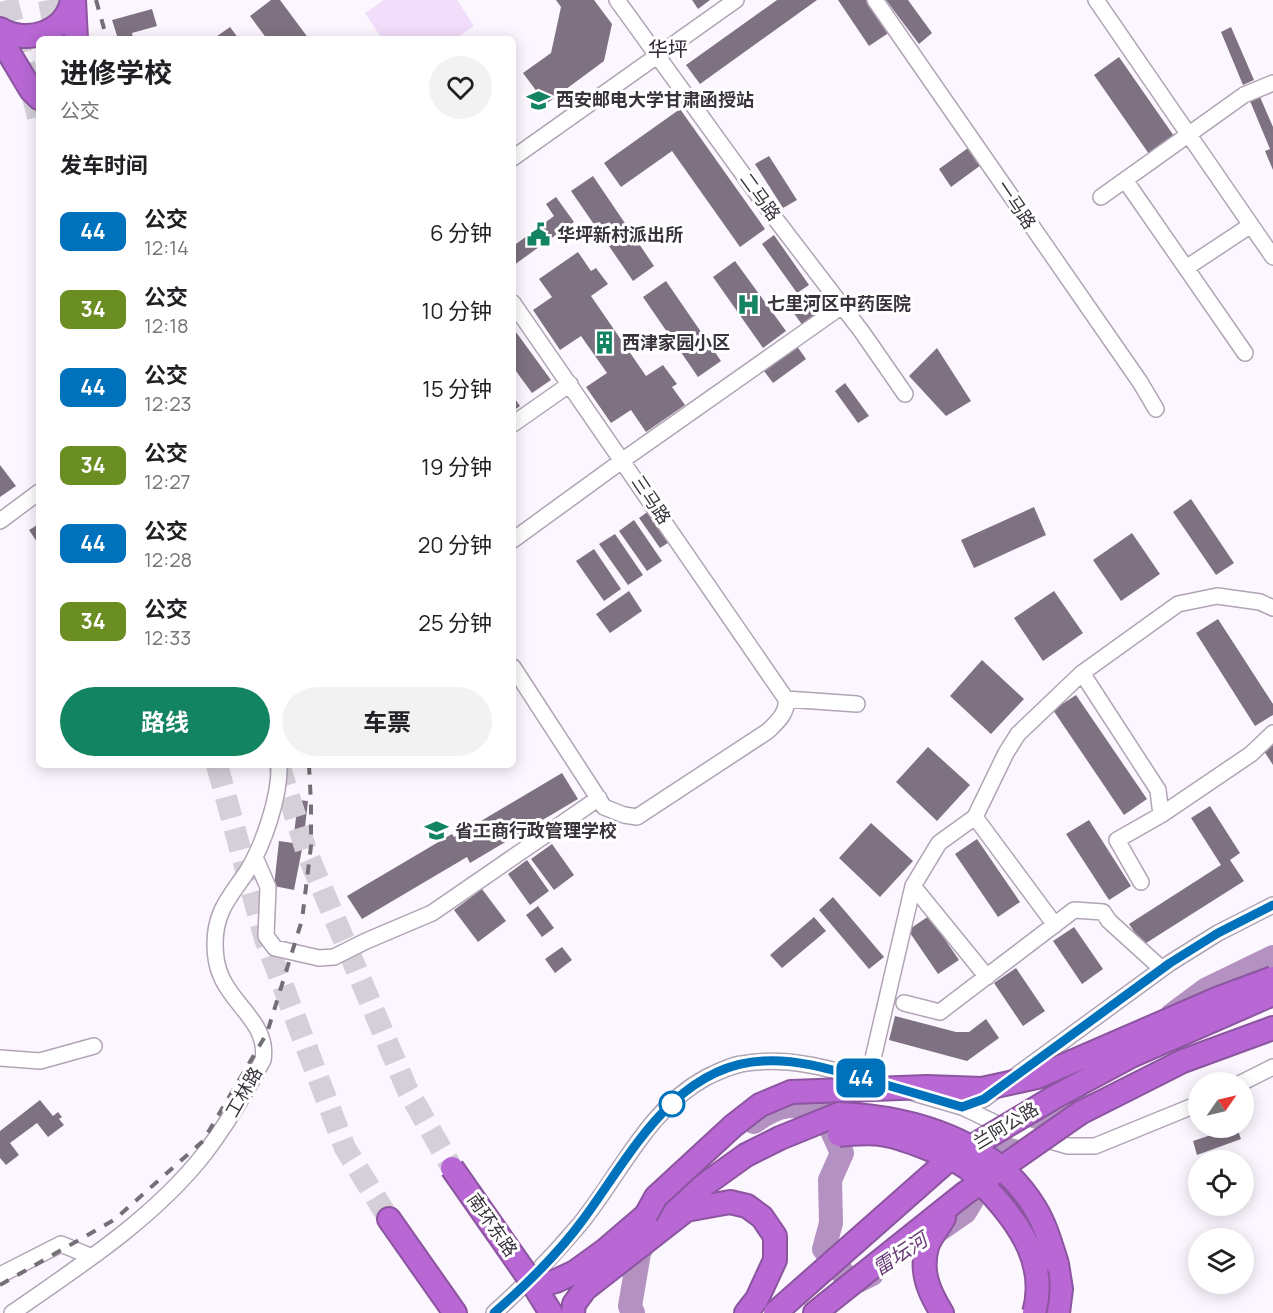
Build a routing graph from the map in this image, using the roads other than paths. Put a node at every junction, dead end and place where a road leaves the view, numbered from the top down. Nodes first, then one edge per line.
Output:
1 (73, 0) edge
2 (616, 0) edge
3 (736, 0) edge
4 (875, 0) edge
5 (1096, 0) edge
6 (0, 28) edge
7 (76, 36) edge
8 (0, 38) edge
9 (657, 57) junction
10 (1273, 83) edge
11 (36, 95) edge
12 (1189, 135) junction
13 (516, 156) edge
14 (1125, 180) junction
15 (1101, 197) dead end
16 (1251, 225) junction
17 (1273, 256) edge
18 (1186, 268) junction
19 (842, 306) junction
20 (516, 307) edge
21 (1245, 353) dead end
22 (570, 384) junction
23 (905, 394) dead end
24 (1156, 410) dead end
25 (516, 422) edge
26 (623, 460) junction
27 (36, 494) edge
28 (0, 521) edge
29 (516, 538) edge
30 (1273, 608) edge
31 (516, 672) edge
32 (1082, 673) junction
33 (786, 699) junction
34 (857, 704) dead end
35 (1273, 733) edge
36 (279, 768) edge
37 (599, 798) junction
38 (1161, 815) junction
39 (975, 817) junction
40 (255, 857) junction
41 (1142, 882) dead end
42 (914, 886) junction
43 (1273, 905) edge
44 (1055, 925) junction
45 (1162, 969) junction
46 (987, 977) junction
47 (1273, 978) edge
48 (1273, 994) edge
49 (904, 1003) dead end
50 (1273, 1028) edge
51 (94, 1046) dead end
52 (0, 1058) edge
53 (1273, 1067) edge
54 (1254, 1076) edge
55 (868, 1080) junction
56 (962, 1107) junction
57 (1188, 1108) edge
58 (452, 1168) tunnel mouth
59 (964, 1194) junction
60 (686, 1210) junction
61 (646, 1215) junction
62 (389, 1219) tunnel mouth
63 (92, 1257) junction
64 (0, 1275) edge
65 (580, 1280) junction
66 (533, 1284) junction
67 (12, 1313) edge
68 (455, 1313) edge
69 (494, 1313) edge
70 (551, 1313) edge
71 (573, 1313) edge
72 (746, 1313) edge
73 (775, 1313) edge
74 (815, 1313) edge
75 (942, 1313) edge
76 (1034, 1313) edge
77 (1058, 1313) edge

1 - 6 highway
1 - 7 highway
2 - 9 street, 二马路
3 - 9 street
4 - 24 street, 一马路
5 - 12 street
8 - 11 highway
9 - 13 street
9 - 19 street, 二马路
10 - 12 street
12 - 14 street
12 - 16 street
14 - 15 street
14 - 18 street
16 - 17 street
16 - 18 street
18 - 21 street
19 - 23 street, 二马路
19 - 26 street
20 - 22 street, 三马路
22 - 25 street
22 - 26 street, 三马路
26 - 29 street
26 - 33 street, 三马路
27 - 28 street
30 - 32 street
31 - 37 street
32 - 38 street
32 - 39 street
33 - 34 street
33 - 37 street
35 - 38 street
36 - 40 street, 工林路
37 - 40 street
38 - 41 street
39 - 42 street
39 - 44 street
40 - 63 street, 工林路
42 - 46 street
42 - 55 street
43 - 45 street
44 - 45 street
44 - 46 street
45 - 56 street
46 - 49 street
47 - 61 highway, bridge
48 - 73 highway, 兰阿公路, bridge
50 - 59 highway, 兰阿公路, bridge
51 - 52 street
53 - 54 street
55 - 56 street
55 - 69 street
56 - 57 street
58 - 66 highway, 南环东路, bridge
59 - 74 highway, 兰阿公路
59 - 75 highway
60 - 65 highway
60 - 72 highway
60 - 76 highway, bridge
61 - 65 highway
61 - 77 highway, bridge
62 - 68 highway
63 - 64 street
63 - 67 street, 工林路
65 - 66 highway
65 - 71 highway
66 - 70 highway, 南环东路

